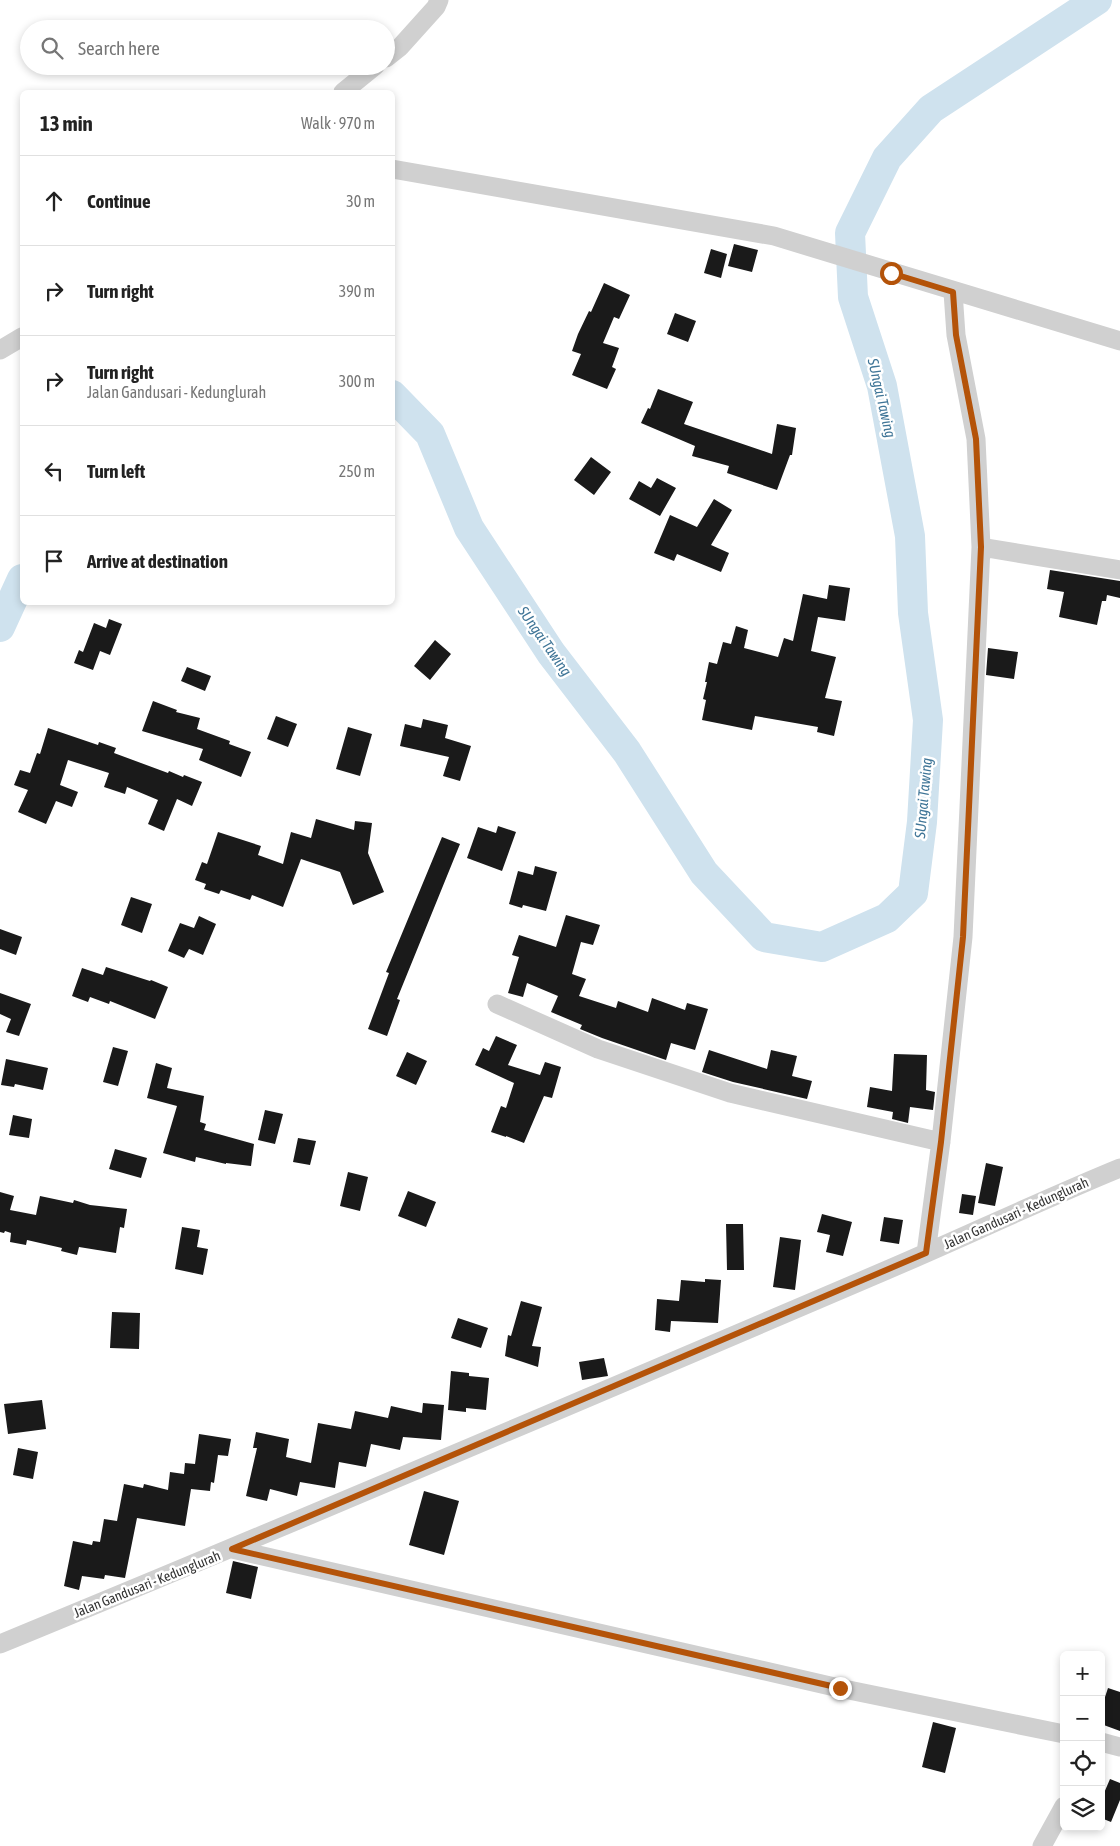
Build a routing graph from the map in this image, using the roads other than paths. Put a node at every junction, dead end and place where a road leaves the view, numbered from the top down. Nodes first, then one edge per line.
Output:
1 (439, 0) edge
2 (395, 51) edge
3 (364, 75) edge
4 (345, 90) edge
5 (395, 170) edge
6 (953, 292) junction
7 (20, 338) edge
8 (1120, 342) edge
9 (0, 350) edge
10 (981, 547) junction
11 (1120, 570) edge
12 (497, 1004) dead end
13 (941, 1142) junction
14 (1120, 1168) edge
15 (926, 1253) junction
16 (232, 1549) junction
17 (0, 1644) edge
18 (1060, 1733) edge
19 (1105, 1743) edge
20 (1120, 1747) edge
21 (1060, 1813) edge
22 (1042, 1846) edge

1 - 2 street
3 - 4 street
5 - 6 street
6 - 8 street
6 - 10 street
7 - 9 street
10 - 11 street
10 - 13 street
12 - 13 street
13 - 15 street
14 - 15 street, Jalan Gandusari - Kedunglurah
15 - 16 street, Jalan Gandusari - Kedunglurah
16 - 17 street, Jalan Gandusari - Kedunglurah
16 - 18 street
19 - 20 street
21 - 22 street

